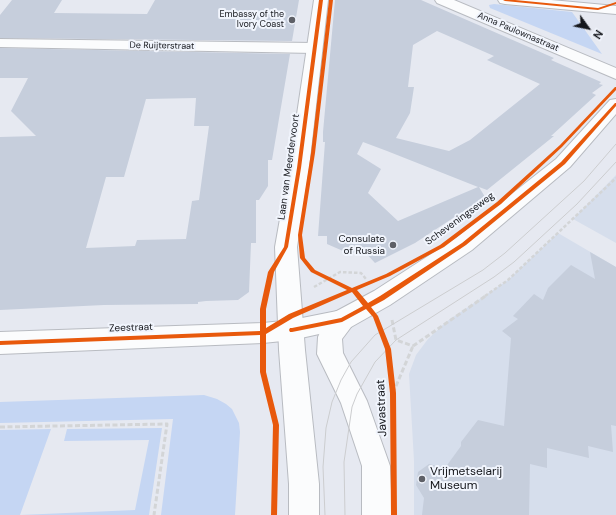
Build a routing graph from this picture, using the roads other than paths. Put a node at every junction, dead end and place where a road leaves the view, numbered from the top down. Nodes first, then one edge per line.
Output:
1 (321, 0) edge
2 (442, 0) edge
3 (505, 0) edge
4 (616, 10) edge
5 (0, 43) edge
6 (314, 48) junction
7 (616, 74) edge
8 (616, 104) edge
9 (342, 320) junction
10 (292, 330) junction
11 (0, 343) edge
12 (304, 515) edge
13 (377, 515) edge

1 - 6 street, Laan van Meerdervoort
2 - 7 street, Anna Paulownastraat
3 - 4 street
5 - 6 street, De Ruijterstraat
6 - 10 street, Laan van Meerdervoort
8 - 9 street, Scheveningseweg
9 - 10 street, Scheveningseweg
9 - 13 street, Javastraat
10 - 11 street, Zeestraat
10 - 12 street

